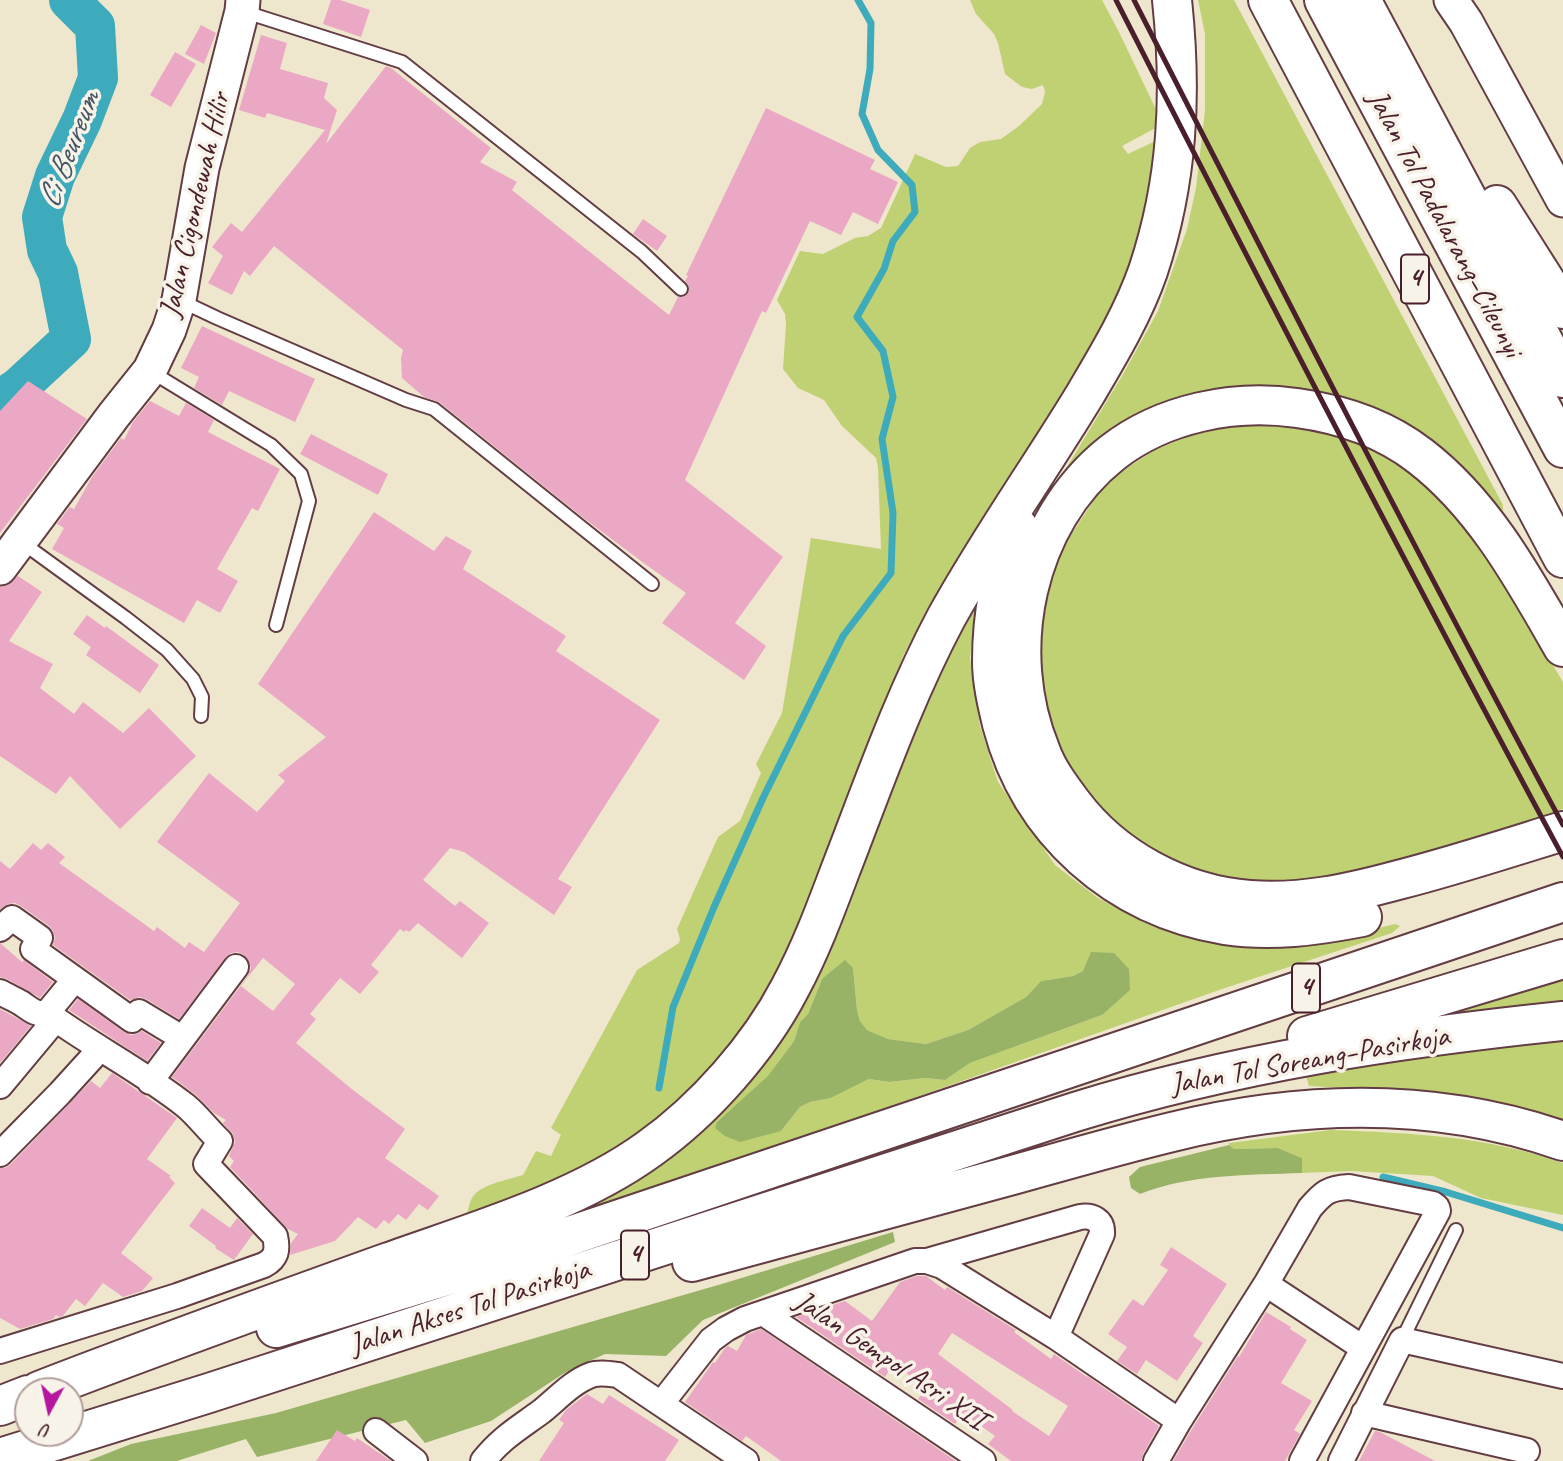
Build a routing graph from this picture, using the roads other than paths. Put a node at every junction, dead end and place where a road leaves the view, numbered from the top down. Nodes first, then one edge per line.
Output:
1 (1172, 0) edge
2 (1268, 0) edge
3 (1324, 0) edge
4 (1361, 0) edge
5 (1372, 0) edge
6 (1451, 0) edge
7 (242, 6) edge
8 (1563, 200) edge
9 (681, 289) dead end
10 (179, 300) junction
11 (1563, 309) edge
12 (150, 370) junction
13 (1563, 378) edge
14 (1069, 421) junction
15 (1563, 448) edge
16 (20, 541) junction
17 (1563, 558) edge
18 (0, 568) edge
19 (652, 584) dead end
20 (276, 625) dead end
21 (1563, 647) edge
22 (201, 716) dead end
23 (1563, 831) edge
24 (1563, 859) edge
25 (1563, 902) edge
26 (0, 929) edge
27 (1563, 958) edge
28 (236, 967) dead end
29 (75, 979) junction
30 (0, 992) edge
31 (51, 1017) junction
32 (1563, 1021) edge
33 (182, 1038) junction
34 (100, 1049) junction
35 (1049, 1074) joint
36 (150, 1082) junction
37 (0, 1086) edge
38 (1060, 1117) junction
39 (1563, 1141) edge
40 (0, 1154) edge
41 (1456, 1230) dead end
42 (927, 1261) junction
43 (1266, 1284) junction
44 (763, 1313) junction
45 (1056, 1336) junction
46 (1402, 1340) junction
47 (1363, 1348) junction
48 (0, 1351) edge
49 (1563, 1376) edge
50 (75, 1377) edge
51 (84, 1387) edge
52 (209, 1393) junction
53 (661, 1404) junction
54 (1364, 1413) junction
55 (1179, 1421) junction
56 (376, 1431) dead end
57 (1527, 1451) dead end
58 (0, 1458) edge
59 (415, 1461) edge
60 (483, 1461) edge
61 (746, 1461) edge
62 (983, 1461) edge
63 (1156, 1461) edge
64 (1302, 1461) edge
65 (1341, 1461) edge

1 - 14 highway
2 - 17 highway, Jalan Tol Padalarang–Cileunyi / 4
3 - 15 highway, Jalan Tol Padalarang–Cileunyi / 4
4 - 13 highway
5 - 11 highway
6 - 8 street
7 - 9 lane
7 - 10 street, Jalan Cigondewah Hilir
10 - 12 street, Jalan Cigondewah Hilir
10 - 19 lane
12 - 16 street, Jalan Cigondewah Hilir
12 - 20 lane
14 - 24 highway
14 - 50 highway
16 - 18 street, Jalan Cigondewah Hilir
16 - 22 lane
21 - 23 highway
25 - 35 highway, Jalan Tol Soreang–Pasirkoja / 4
26 - 29 street
27 - 38 highway
28 - 33 street
29 - 31 street
29 - 33 street
30 - 31 street
31 - 34 street
31 - 37 street
32 - 38 highway, Jalan Tol Soreang–Pasirkoja / 4
33 - 36 street
34 - 36 street
34 - 40 street
35 - 51 highway, Jalan Akses Tol Pasirkoja / 4
36 - 48 street
38 - 52 highway, Jalan Akses Tol Pasirkoja / 4
39 - 52 highway
41 - 46 lane
42 - 44 street
42 - 45 street
42 - 45 street
43 - 47 street
43 - 47 street
43 - 55 street
44 - 53 street
44 - 62 street, Jalan Gempol Asri XII
45 - 55 street
46 - 49 street
46 - 54 street
47 - 64 street
52 - 58 highway, Jalan Akses Tol Pasirkoja / 4
53 - 60 street
53 - 61 street
54 - 57 street
54 - 65 street
55 - 63 street
56 - 59 street

